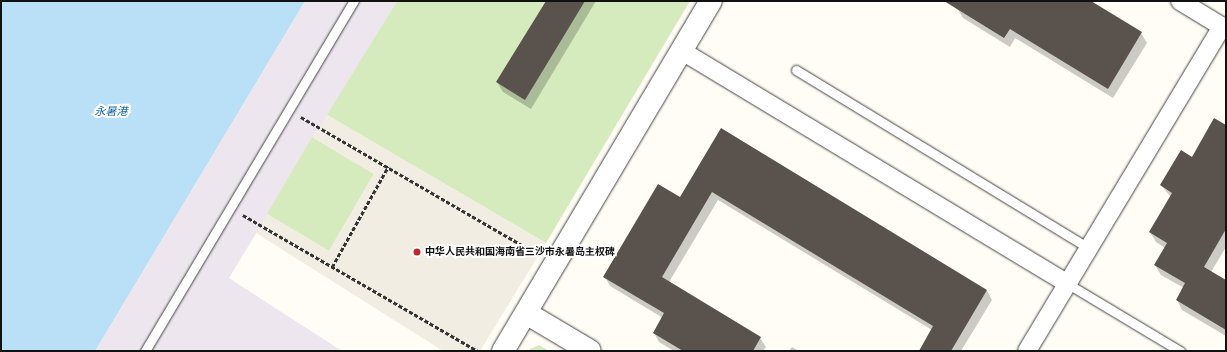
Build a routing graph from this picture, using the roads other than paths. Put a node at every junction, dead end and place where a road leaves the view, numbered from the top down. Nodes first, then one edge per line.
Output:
1 (354, 1) edge
2 (711, 1) edge
3 (1180, 1) edge
4 (1224, 28) edge
5 (682, 51) junction
6 (796, 70) dead end
7 (1089, 248) junction
8 (1068, 284) junction
9 (526, 313) junction
10 (145, 351) edge
11 (503, 351) edge
12 (590, 351) edge
13 (1027, 351) edge
14 (1180, 351) edge

1 - 10 lane
2 - 5 street
3 - 4 street
4 - 7 street
5 - 8 street
5 - 9 street
6 - 7 lane
7 - 8 street
8 - 13 street
8 - 14 lane
9 - 11 street
9 - 12 street

